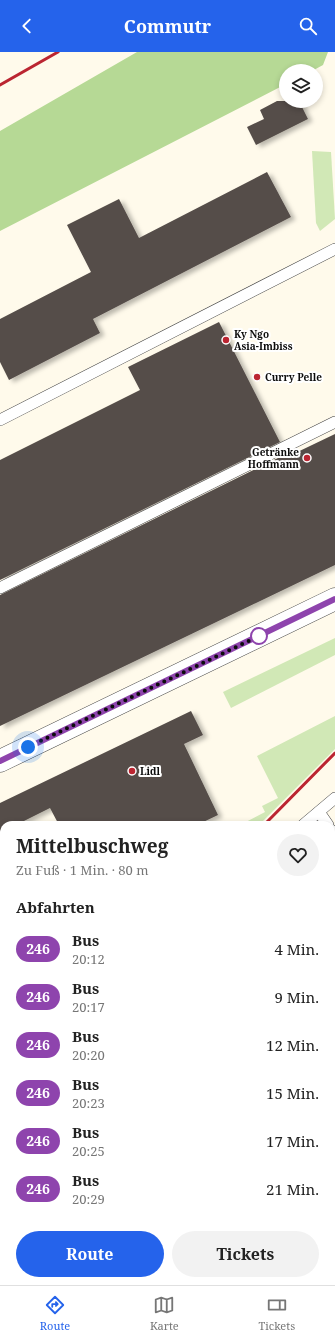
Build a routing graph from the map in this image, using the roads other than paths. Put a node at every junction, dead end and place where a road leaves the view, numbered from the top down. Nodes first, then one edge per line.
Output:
1 (335, 249) edge
2 (0, 420) edge
3 (335, 422) edge
4 (0, 588) edge
5 (335, 599) edge
6 (0, 761) edge
7 (335, 798) edge
8 (319, 812) junction
9 (308, 821) edge
10 (325, 821) edge

1 - 2 lane
3 - 4 lane
5 - 6 street
7 - 8 lane
8 - 9 lane
8 - 10 lane

